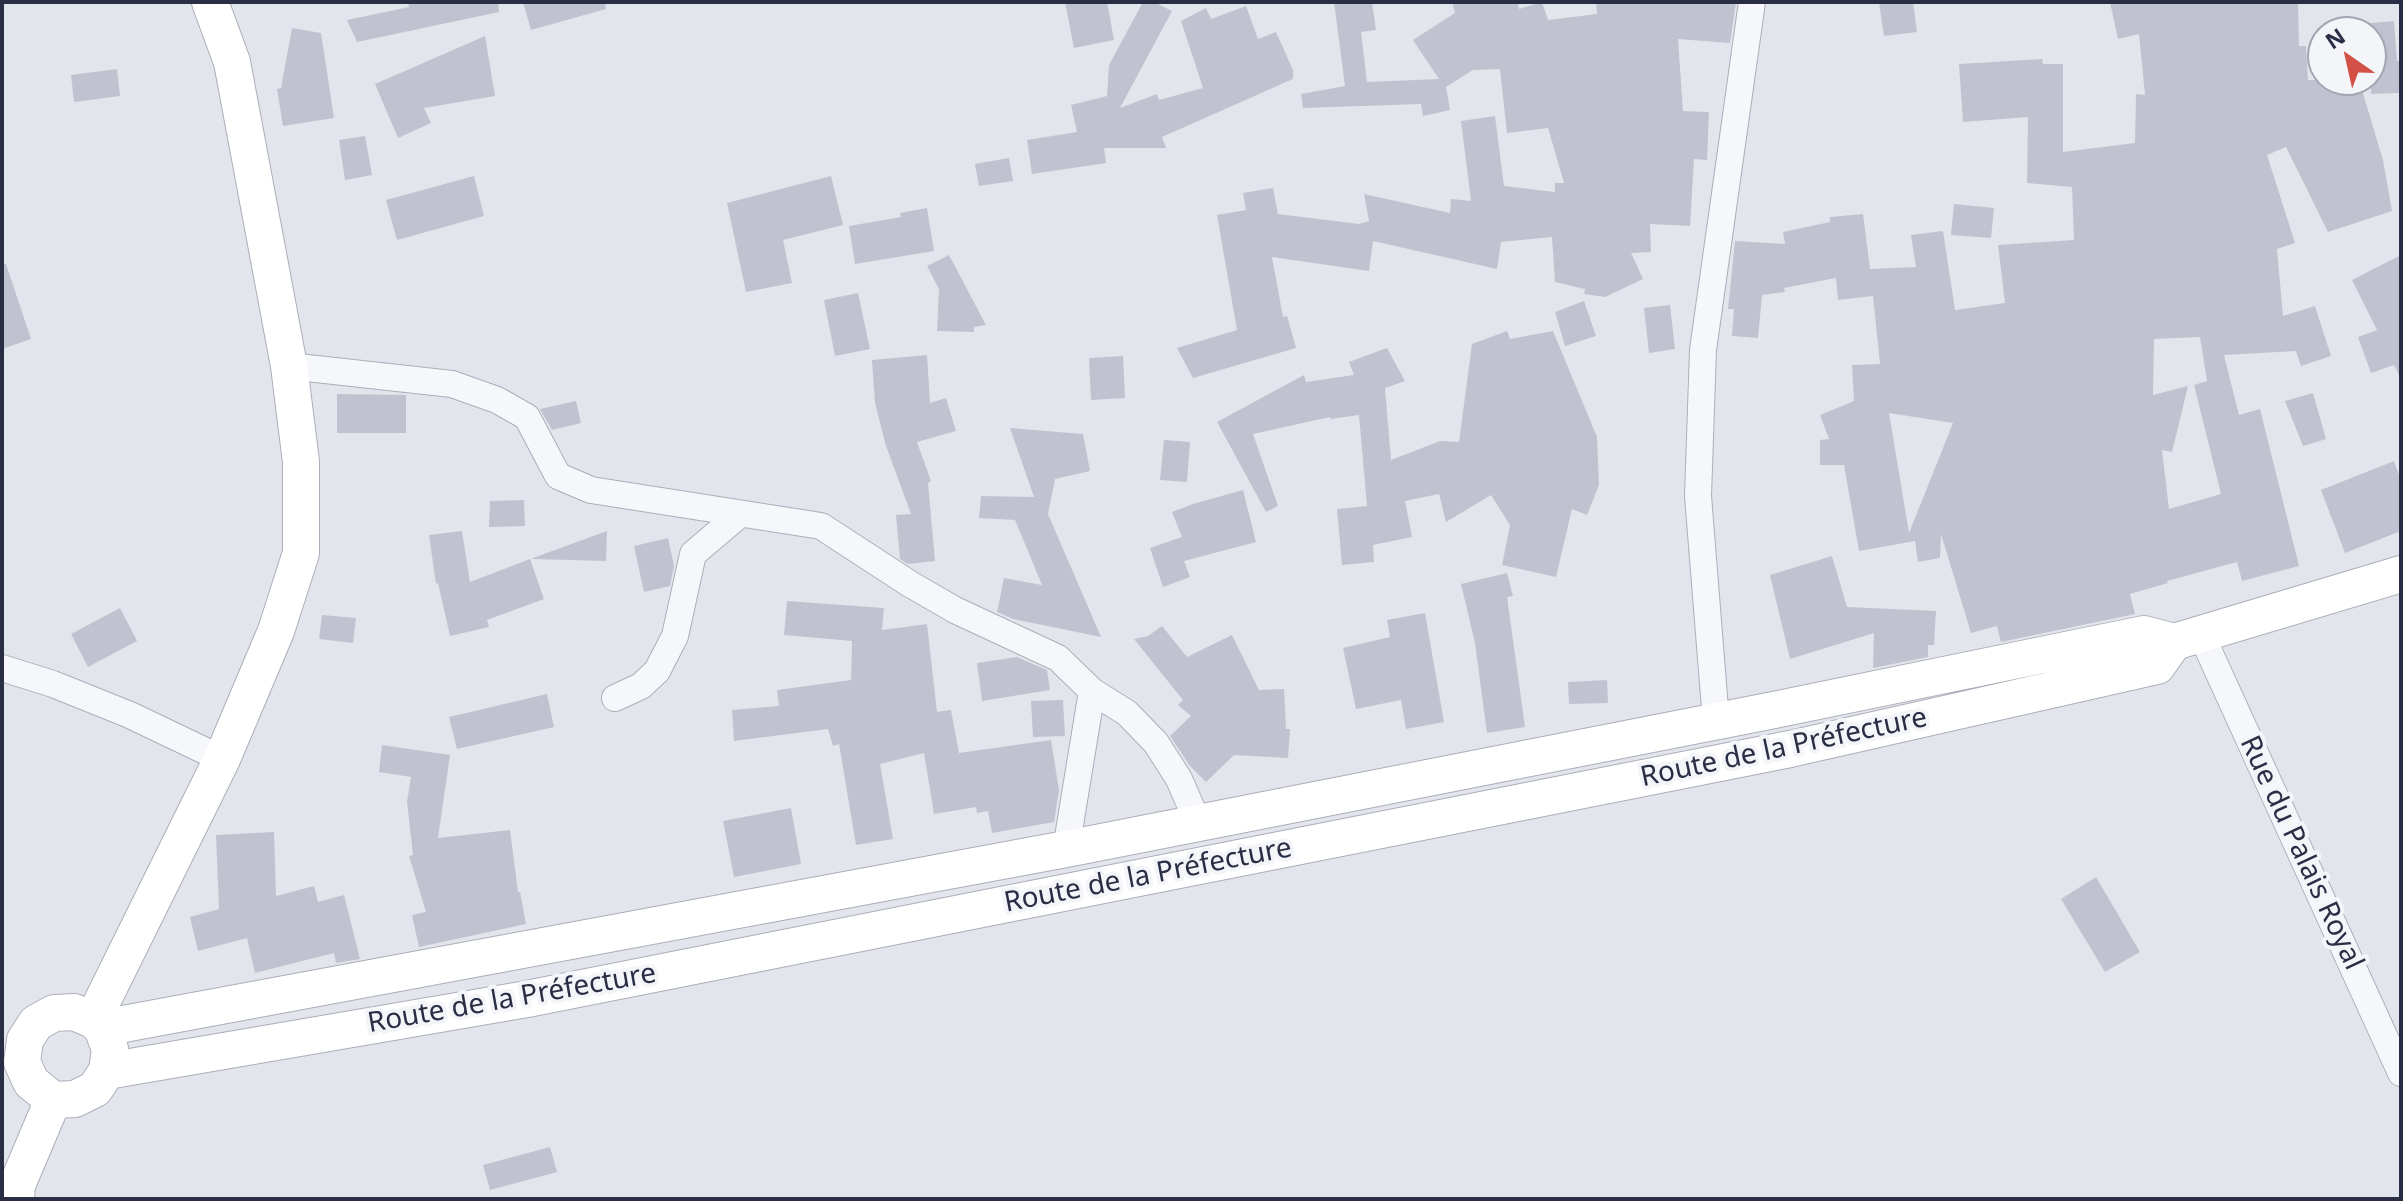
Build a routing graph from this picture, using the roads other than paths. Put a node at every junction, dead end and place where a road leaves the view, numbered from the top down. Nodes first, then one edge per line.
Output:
1 (210, 2) edge
2 (1752, 2) edge
3 (289, 366) junction
4 (740, 514) junction
5 (2401, 574) edge
6 (2188, 638) junction
7 (2, 668) edge
8 (1092, 691) junction
9 (615, 698) dead end
10 (1716, 721) junction
11 (222, 759) junction
12 (1198, 823) junction
13 (1066, 849) junction
14 (97, 1024) junction
15 (12, 1066) edge
16 (107, 1071) junction
17 (2401, 1073) edge
18 (53, 1100) junction
19 (16, 1199) edge

1 - 3 street
2 - 10 street
3 - 4 street
3 - 11 street
4 - 8 street
4 - 9 street
5 - 6 street, Route de la Préfecture
6 - 10 street, Route de la Préfecture
6 - 16 street, Route de la Préfecture
6 - 17 street, Rue du Palais Royal
7 - 11 street
8 - 12 street
8 - 13 street
10 - 12 street, Route de la Préfecture
11 - 14 street
12 - 13 street, Route de la Préfecture
13 - 14 street, Route de la Préfecture
14 - 15 street
14 - 16 street
15 - 18 street
16 - 18 street
18 - 19 street

